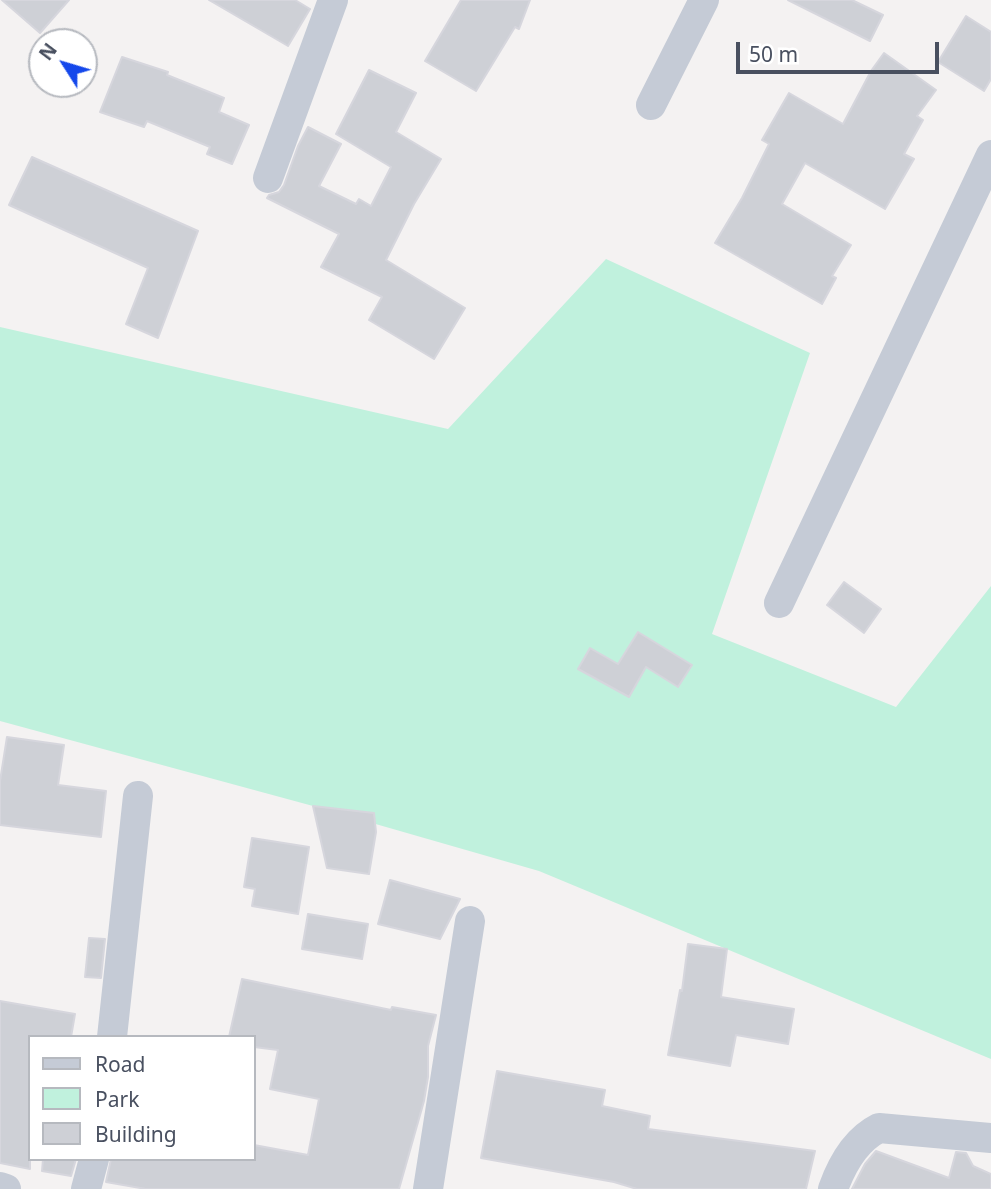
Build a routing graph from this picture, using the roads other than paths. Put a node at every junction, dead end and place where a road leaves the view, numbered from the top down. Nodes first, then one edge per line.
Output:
1 (333, 0) edge
2 (704, 0) edge
3 (651, 105) dead end
4 (991, 155) edge
5 (268, 178) dead end
6 (779, 603) dead end
7 (138, 796) dead end
8 (470, 921) dead end
9 (112, 1035) edge
10 (991, 1138) edge
11 (93, 1161) edge
12 (0, 1187) edge
13 (6, 1189) edge
14 (86, 1189) edge
15 (428, 1189) edge
16 (834, 1189) edge

1 - 5 street
2 - 3 street
4 - 6 street
7 - 9 street
8 - 15 street
10 - 16 street
11 - 14 street
12 - 13 street

